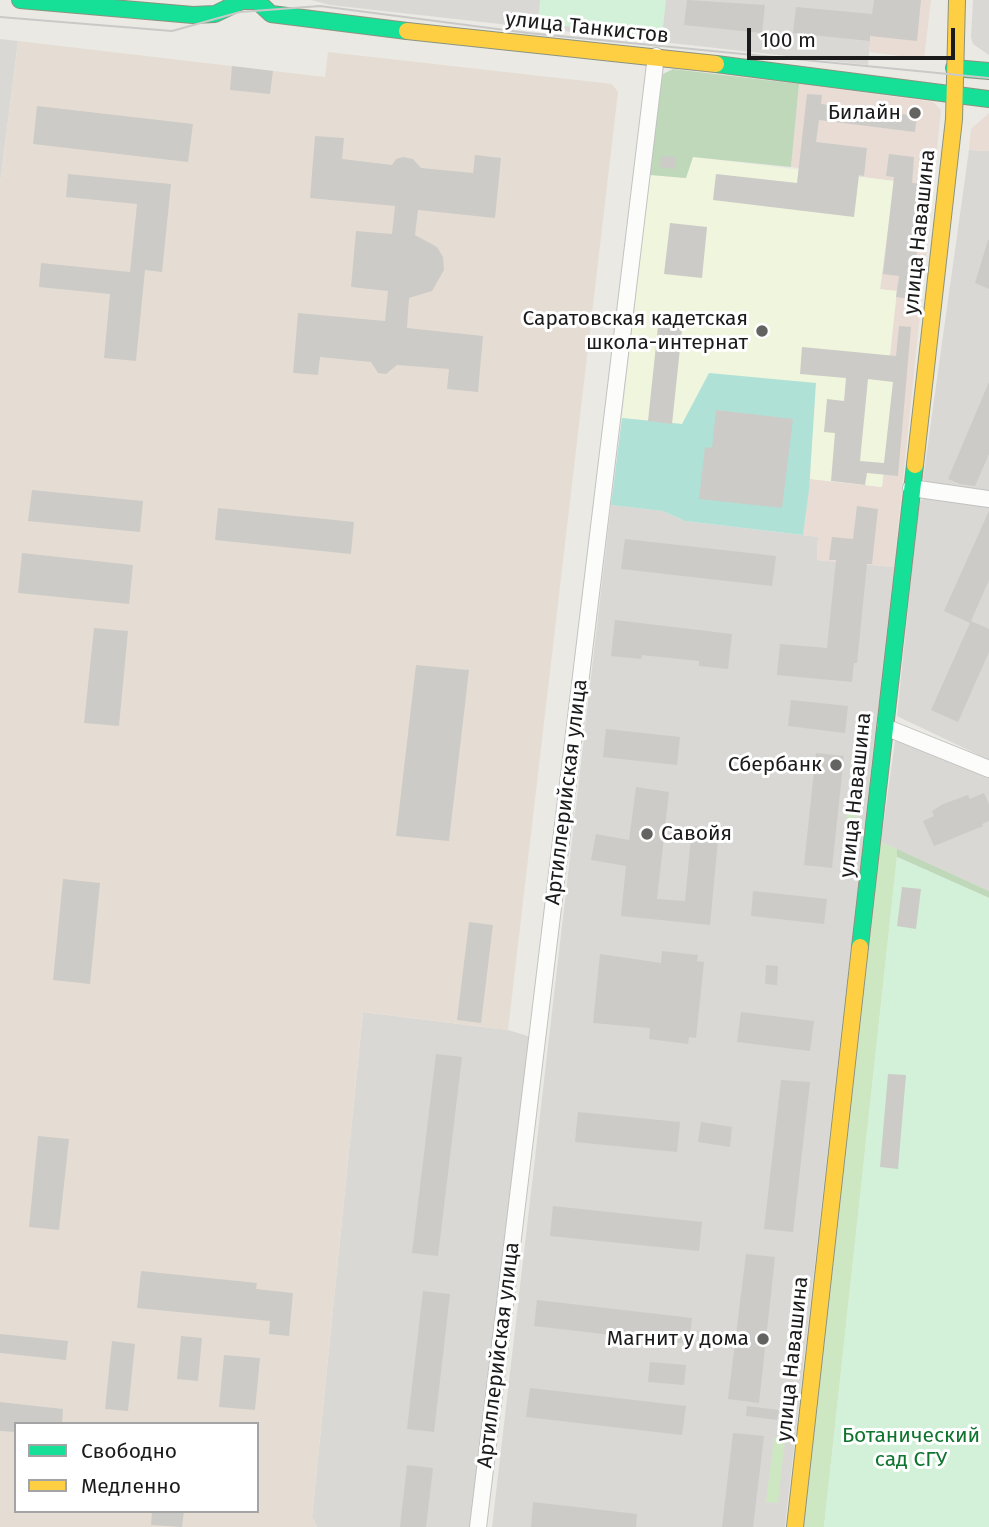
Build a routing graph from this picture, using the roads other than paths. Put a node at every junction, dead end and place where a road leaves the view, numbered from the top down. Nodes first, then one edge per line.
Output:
1 (20, 0) edge
2 (957, 0) edge
3 (257, 3) edge
4 (656, 57) junction
5 (954, 68) junction
6 (989, 71) edge
7 (955, 95) junction
8 (989, 99) edge
9 (911, 488) junction
10 (989, 499) edge
11 (885, 727) junction
12 (989, 769) edge
13 (478, 1527) edge
14 (795, 1527) edge

1 - 3 main road, улица Танкистов
2 - 5 main road, улица Навашина
3 - 4 main road, улица Танкистов
4 - 7 main road, улица Танкистов
4 - 13 street, Артиллерийская улица
5 - 6 main road
5 - 7 main road, улица Навашина
7 - 8 main road, улица Танкистов
7 - 9 main road, улица Навашина
9 - 10 street
9 - 11 main road, улица Навашина
11 - 12 street
11 - 14 main road, улица Навашина

